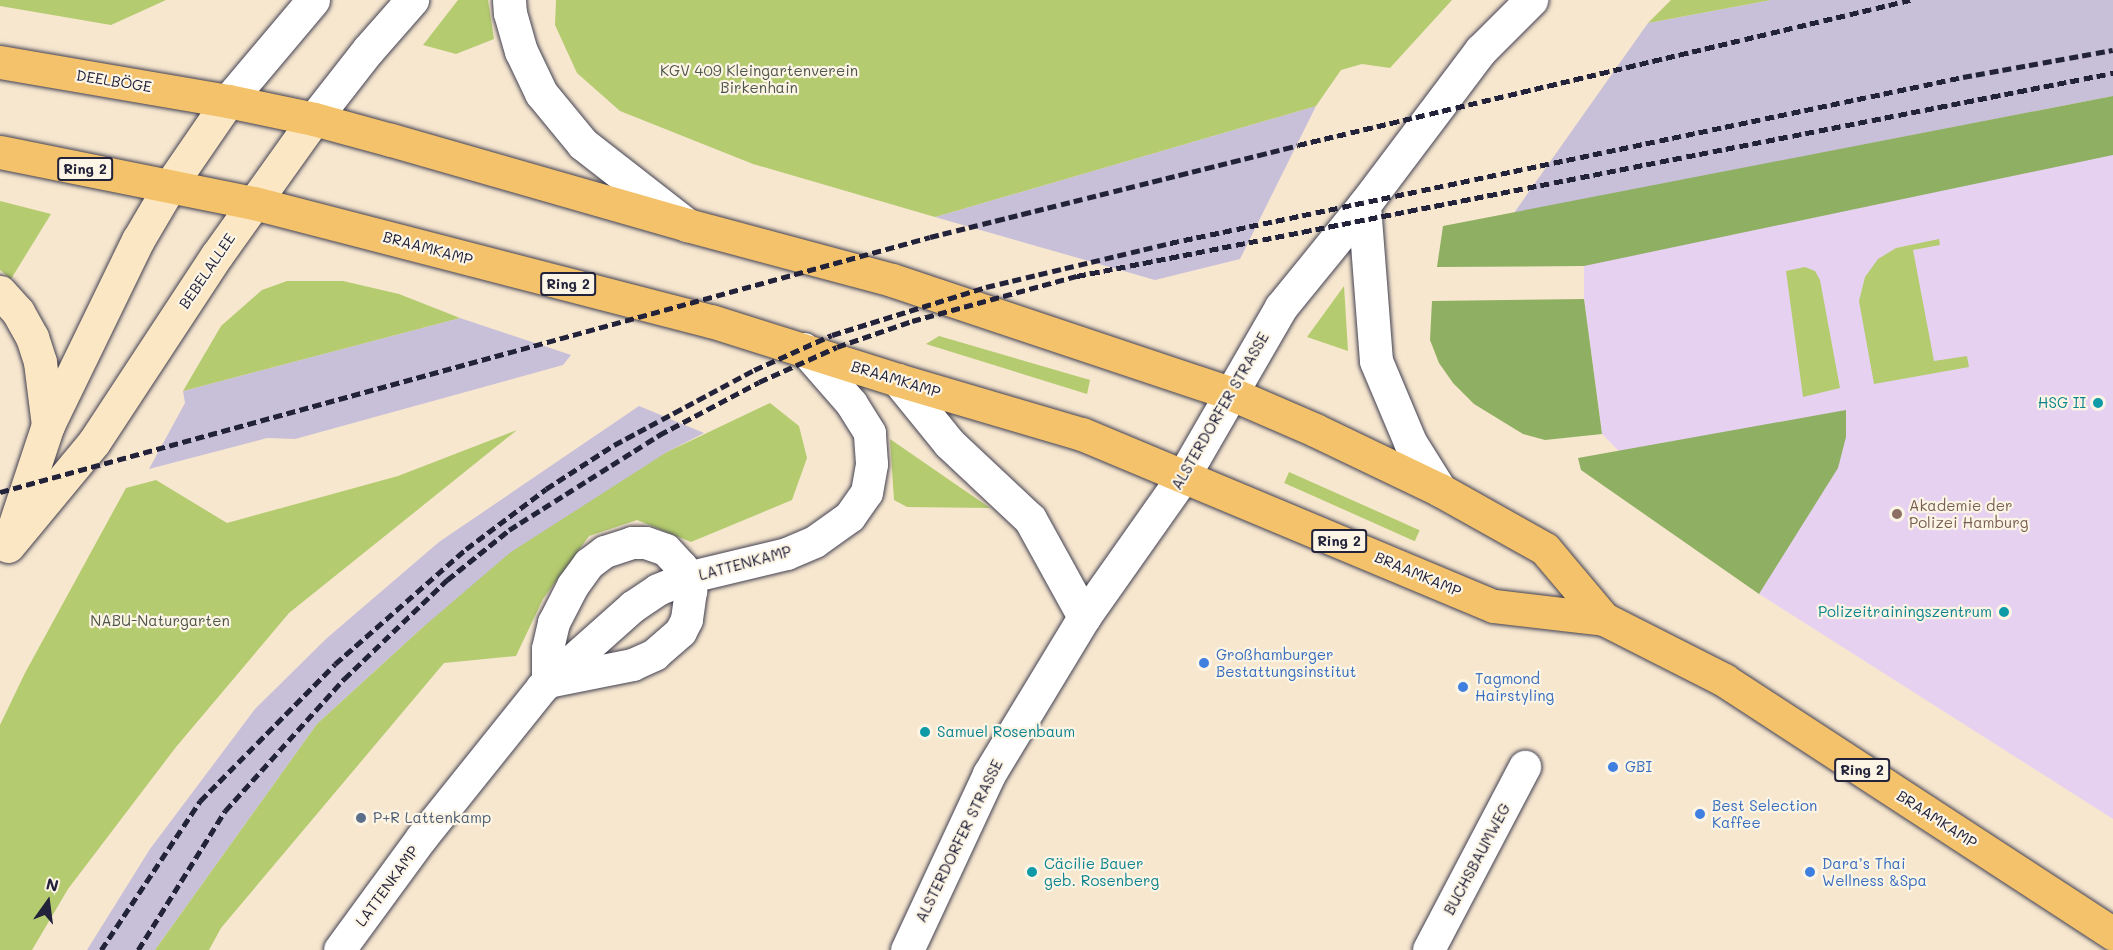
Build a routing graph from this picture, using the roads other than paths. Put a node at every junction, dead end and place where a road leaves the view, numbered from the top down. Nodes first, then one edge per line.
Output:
1 (313, 0) edge
2 (412, 0) edge
3 (509, 0) edge
4 (1530, 0) edge
5 (0, 62) edge
6 (228, 101) junction
7 (314, 119) junction
8 (0, 152) edge
9 (171, 184) junction
10 (255, 203) junction
11 (1364, 205) junction
12 (687, 225) junction
13 (0, 292) edge
14 (804, 349) junction
15 (898, 380) junction
16 (1232, 394) junction
17 (48, 424) junction
18 (1184, 475) junction
19 (1440, 490) junction
20 (4, 554) edge
21 (687, 578) junction
22 (1084, 617) junction
23 (1604, 619) junction
24 (548, 682) junction
25 (1525, 767) dead end
26 (2113, 934) edge
27 (340, 950) edge
28 (907, 950) edge
29 (1429, 950) edge

1 - 6 street, BEBELALLEE
2 - 7 street, BEBELALLEE
3 - 12 street
4 - 11 street, ALSTERDORFER STRASSE
5 - 6 main road, DEELBÖGE / Ring 2
6 - 7 main road, BRAAMKAMP / Ring 2
6 - 9 main road, BEBELALLEE
7 - 10 main road, BEBELALLEE
7 - 12 main road, BRAAMKAMP / Ring 2
8 - 9 main road, Ring 2
9 - 10 main road, BRAAMKAMP / Ring 2
9 - 17 main road, BEBELALLEE
10 - 14 main road, BRAAMKAMP / Ring 2
10 - 20 main road, BEBELALLEE
11 - 16 street, ALSTERDORFER STRASSE
11 - 19 street
12 - 16 main road, BRAAMKAMP / Ring 2
13 - 17 main road
14 - 15 main road, BRAAMKAMP / Ring 2
14 - 21 street, LATTENKAMP
15 - 18 main road, BRAAMKAMP / Ring 2
15 - 22 street
16 - 18 street, ALSTERDORFER STRASSE
16 - 19 main road, BRAAMKAMP / Ring 2
17 - 20 main road, BEBELALLEE
18 - 22 street, ALSTERDORFER STRASSE
18 - 23 main road, BRAAMKAMP / Ring 2
19 - 23 main road, BRAAMKAMP / Ring 2
21 - 24 street, LATTENKAMP
21 - 24 street, LATTENKAMP
21 - 24 street, LATTENKAMP
22 - 28 street, ALSTERDORFER STRASSE
23 - 26 main road, BRAAMKAMP / Ring 2
24 - 27 street, LATTENKAMP
25 - 29 street, BUCHSBAUMWEG

